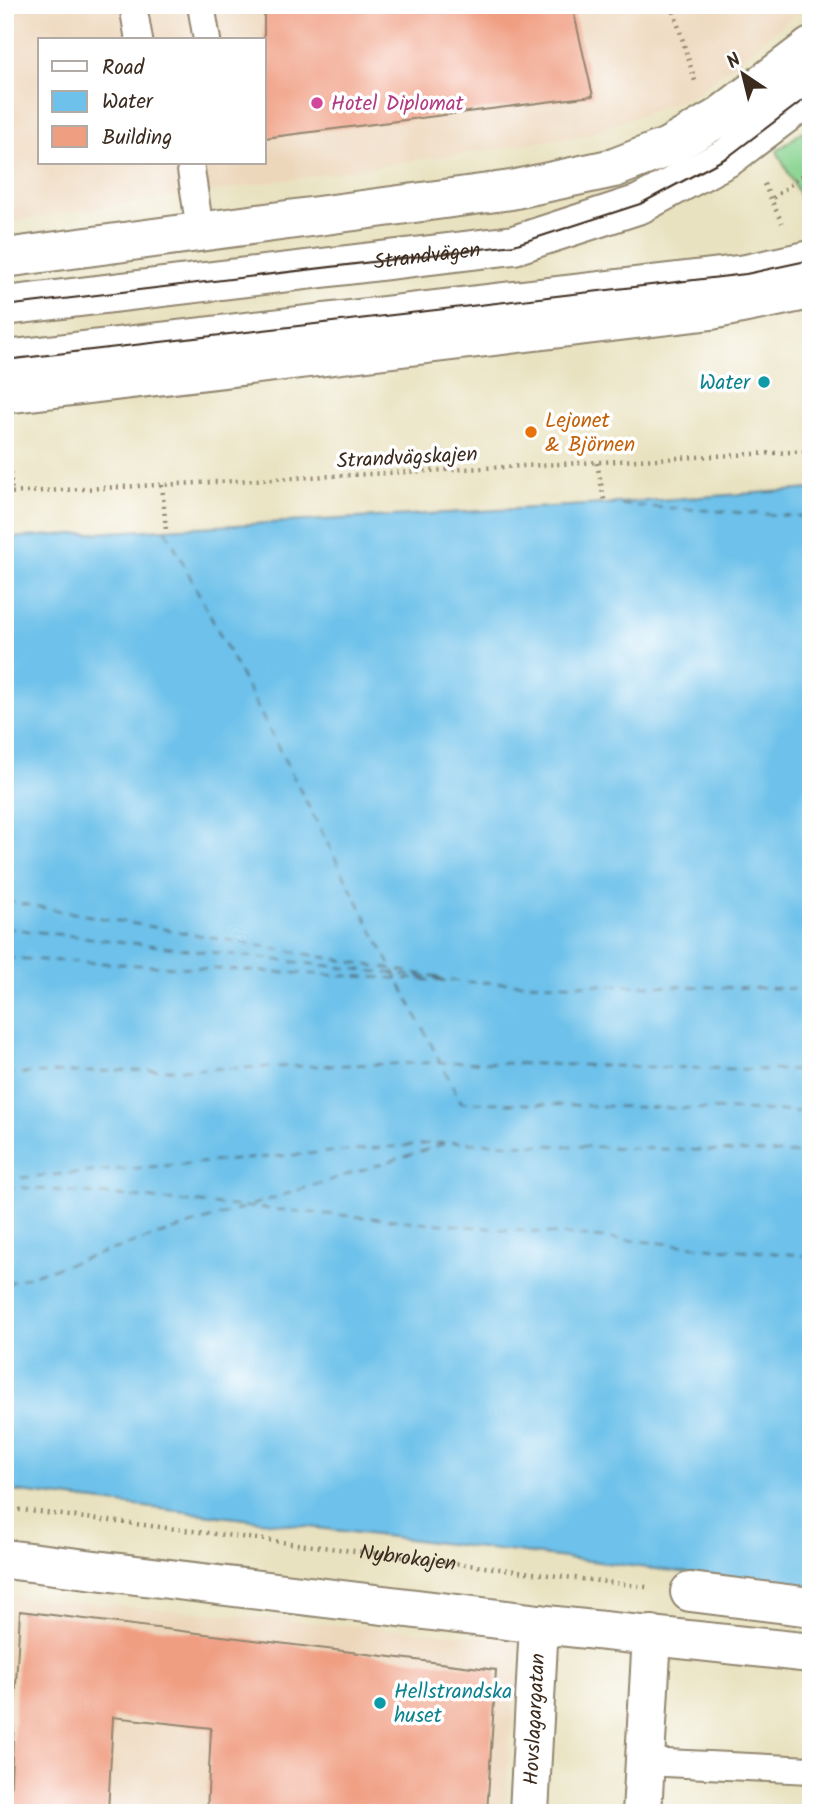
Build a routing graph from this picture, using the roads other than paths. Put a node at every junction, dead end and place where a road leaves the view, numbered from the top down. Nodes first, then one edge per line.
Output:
1 (133, 5) edge
2 (201, 5) edge
3 (139, 38) edge
4 (207, 38) edge
5 (811, 47) edge
6 (811, 94) edge
7 (191, 164) edge
8 (200, 231) junction
9 (5, 258) edge
10 (811, 260) edge
11 (811, 290) edge
12 (5, 306) edge
13 (5, 360) edge
14 (5, 394) edge
15 (5, 1559) edge
16 (690, 1592) road end
17 (811, 1607) edge
18 (539, 1624) junction
19 (652, 1634) junction
20 (811, 1653) edge
21 (645, 1762) junction
22 (811, 1770) edge
23 (529, 1813) edge
24 (642, 1813) edge

1 - 3 lane
2 - 4 lane
5 - 8 street
6 - 12 street, Strandvägen
7 - 8 lane
8 - 9 street
10 - 13 street
11 - 14 street
15 - 18 street
16 - 17 street
18 - 19 street
18 - 23 street, Hovslagargatan
19 - 20 street
19 - 21 street
21 - 22 lane
21 - 24 street

